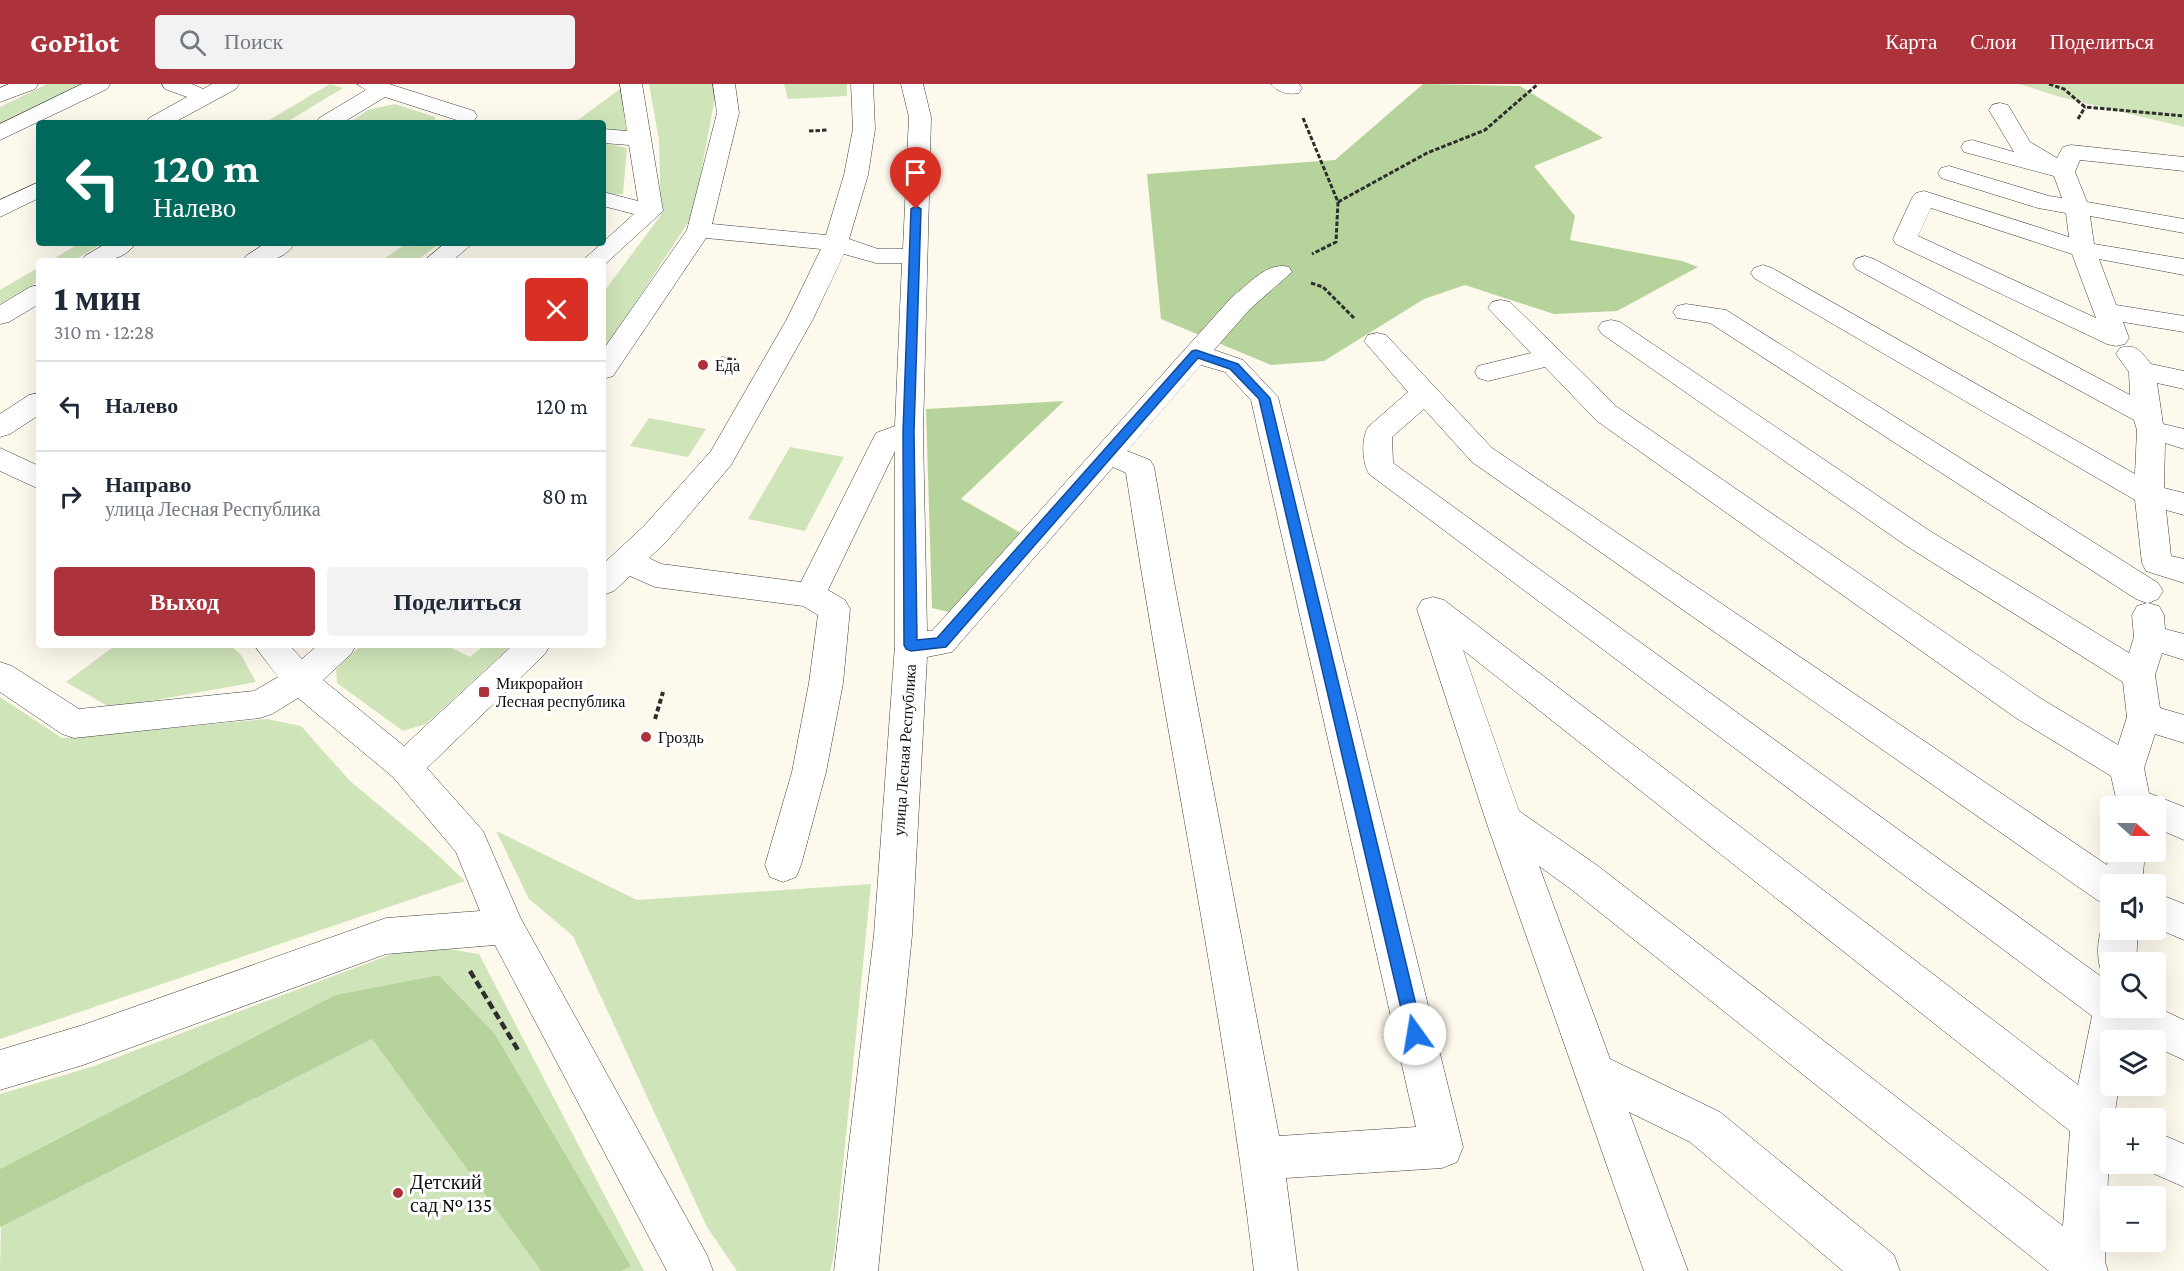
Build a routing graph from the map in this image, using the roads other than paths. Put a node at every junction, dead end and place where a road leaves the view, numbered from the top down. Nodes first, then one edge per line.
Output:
1 (27, 84) edge
2 (99, 84) edge
3 (173, 84) edge
4 (228, 84) edge
5 (631, 84) edge
6 (724, 84) edge
7 (867, 84) edge
8 (912, 84) edge
9 (376, 87) edge
10 (0, 96) edge
11 (205, 97) junction
12 (2000, 110) dead end
13 (163, 120) edge
14 (331, 120) edge
15 (460, 120) edge
16 (0, 133) edge
17 (606, 136) edge
18 (638, 140) junction
19 (1972, 147) dead end
20 (2184, 164) edge
21 (2064, 172) junction
22 (1949, 173) dead end
23 (36, 191) edge
24 (606, 200) edge
25 (2077, 207) junction
26 (0, 210) edge
27 (651, 211) junction
28 (2184, 226) edge
29 (699, 230) junction
30 (836, 243) junction
31 (119, 246) edge
32 (278, 246) edge
33 (457, 246) edge
34 (2083, 249) junction
35 (915, 256) junction
36 (98, 258) edge
37 (260, 258) edge
38 (439, 258) edge
39 (597, 258) edge
40 (1865, 264) dead end
41 (2184, 267) edge
42 (1280, 272) road end
43 (1763, 273) dead end
44 (36, 295) edge
45 (1501, 308) dead end
46 (2106, 311) junction
47 (1686, 312) dead end
48 (0, 316) edge
49 (2184, 324) edge
50 (1611, 328) dead end
51 (2116, 338) junction
52 (1377, 341) road end
53 (1196, 354) junction
54 (1551, 357) junction
55 (606, 366) edge
56 (2142, 370) junction
57 (1488, 372) dead end
58 (2184, 380) edge
59 (1424, 393) junction
60 (36, 404) edge
61 (2149, 423) junction
62 (0, 427) edge
63 (909, 432) junction
64 (2184, 439) edge
65 (1108, 454) junction
66 (2149, 495) junction
67 (2184, 504) edge
68 (628, 561) junction
69 (2162, 575) edge
70 (606, 580) edge
71 (810, 595) junction
72 (2150, 637) junction
73 (911, 645) junction
74 (2184, 647) edge
75 (273, 648) edge
76 (337, 648) edge
77 (531, 648) edge
78 (0, 675) edge
79 (2139, 675) junction
80 (300, 680) junction
81 (2144, 717) junction
82 (2184, 729) edge
83 (405, 767) junction
84 (2127, 768) junction
85 (2137, 796) edge
86 (2166, 817) edge
87 (1503, 821) junction
88 (2184, 824) edge
89 (783, 865) dead end
90 (2100, 881) edge
91 (2166, 914) edge
92 (2184, 922) edge
93 (505, 927) junction
94 (2100, 998) edge
95 (2112, 1018) edge
96 (2135, 1018) edge
97 (2184, 1040) edge
98 (0, 1070) edge
99 (1595, 1073) junction
100 (2103, 1108) edge
101 (2100, 1126) edge
102 (2100, 1135) edge
103 (1262, 1158) junction
104 (2166, 1158) edge
105 (2184, 1166) edge
106 (2083, 1270) edge
107 (691, 1271) edge
108 (856, 1271) edge
109 (1276, 1271) edge
110 (1666, 1271) edge
111 (1878, 1271) edge

1 - 10 street
2 - 16 street
3 - 11 street
4 - 11 street
5 - 18 street
6 - 29 street
7 - 30 street
8 - 35 street, улица Лесная Республика
9 - 14 street
9 - 15 street
11 - 13 street
12 - 21 street
17 - 18 street
18 - 27 street
19 - 21 street
20 - 21 street
21 - 25 street
22 - 25 street
23 - 26 street
24 - 27 street
25 - 28 street
25 - 34 street
27 - 39 street
29 - 30 street
29 - 55 street
30 - 35 street
30 - 68 street
31 - 36 street
32 - 37 street
33 - 38 street
34 - 41 street
34 - 46 street
34 - 51 street
35 - 63 street, улица Лесная Республика
40 - 61 street
42 - 53 street
43 - 66 street
44 - 48 street
45 - 54 street
46 - 49 street
46 - 51 street
47 - 69 street
50 - 79 street
51 - 56 street
52 - 59 street
53 - 65 street
53 - 103 street
54 - 57 street
54 - 84 street
56 - 58 street
56 - 61 street
59 - 90 street
59 - 94 street
60 - 62 street
61 - 64 street
61 - 66 street
63 - 71 street
63 - 73 street, улица Лесная Республика
65 - 73 street
65 - 103 street
66 - 67 street
66 - 69 street
68 - 70 street
68 - 71 street
69 - 72 street
71 - 89 street
72 - 74 street
72 - 79 street
73 - 108 street, улица Лесная Республика
75 - 80 street
76 - 80 street
77 - 83 street
78 - 80 street
79 - 81 street
80 - 83 street
81 - 82 street
81 - 84 street
83 - 93 street
84 - 85 street
86 - 88 street
87 - 99 street
87 - 101 street
87 - 106 street
91 - 92 street
93 - 98 street
93 - 107 street
95 - 100 street
96 - 97 street
99 - 110 street
99 - 111 street
102 - 106 street
103 - 109 street
104 - 105 street

